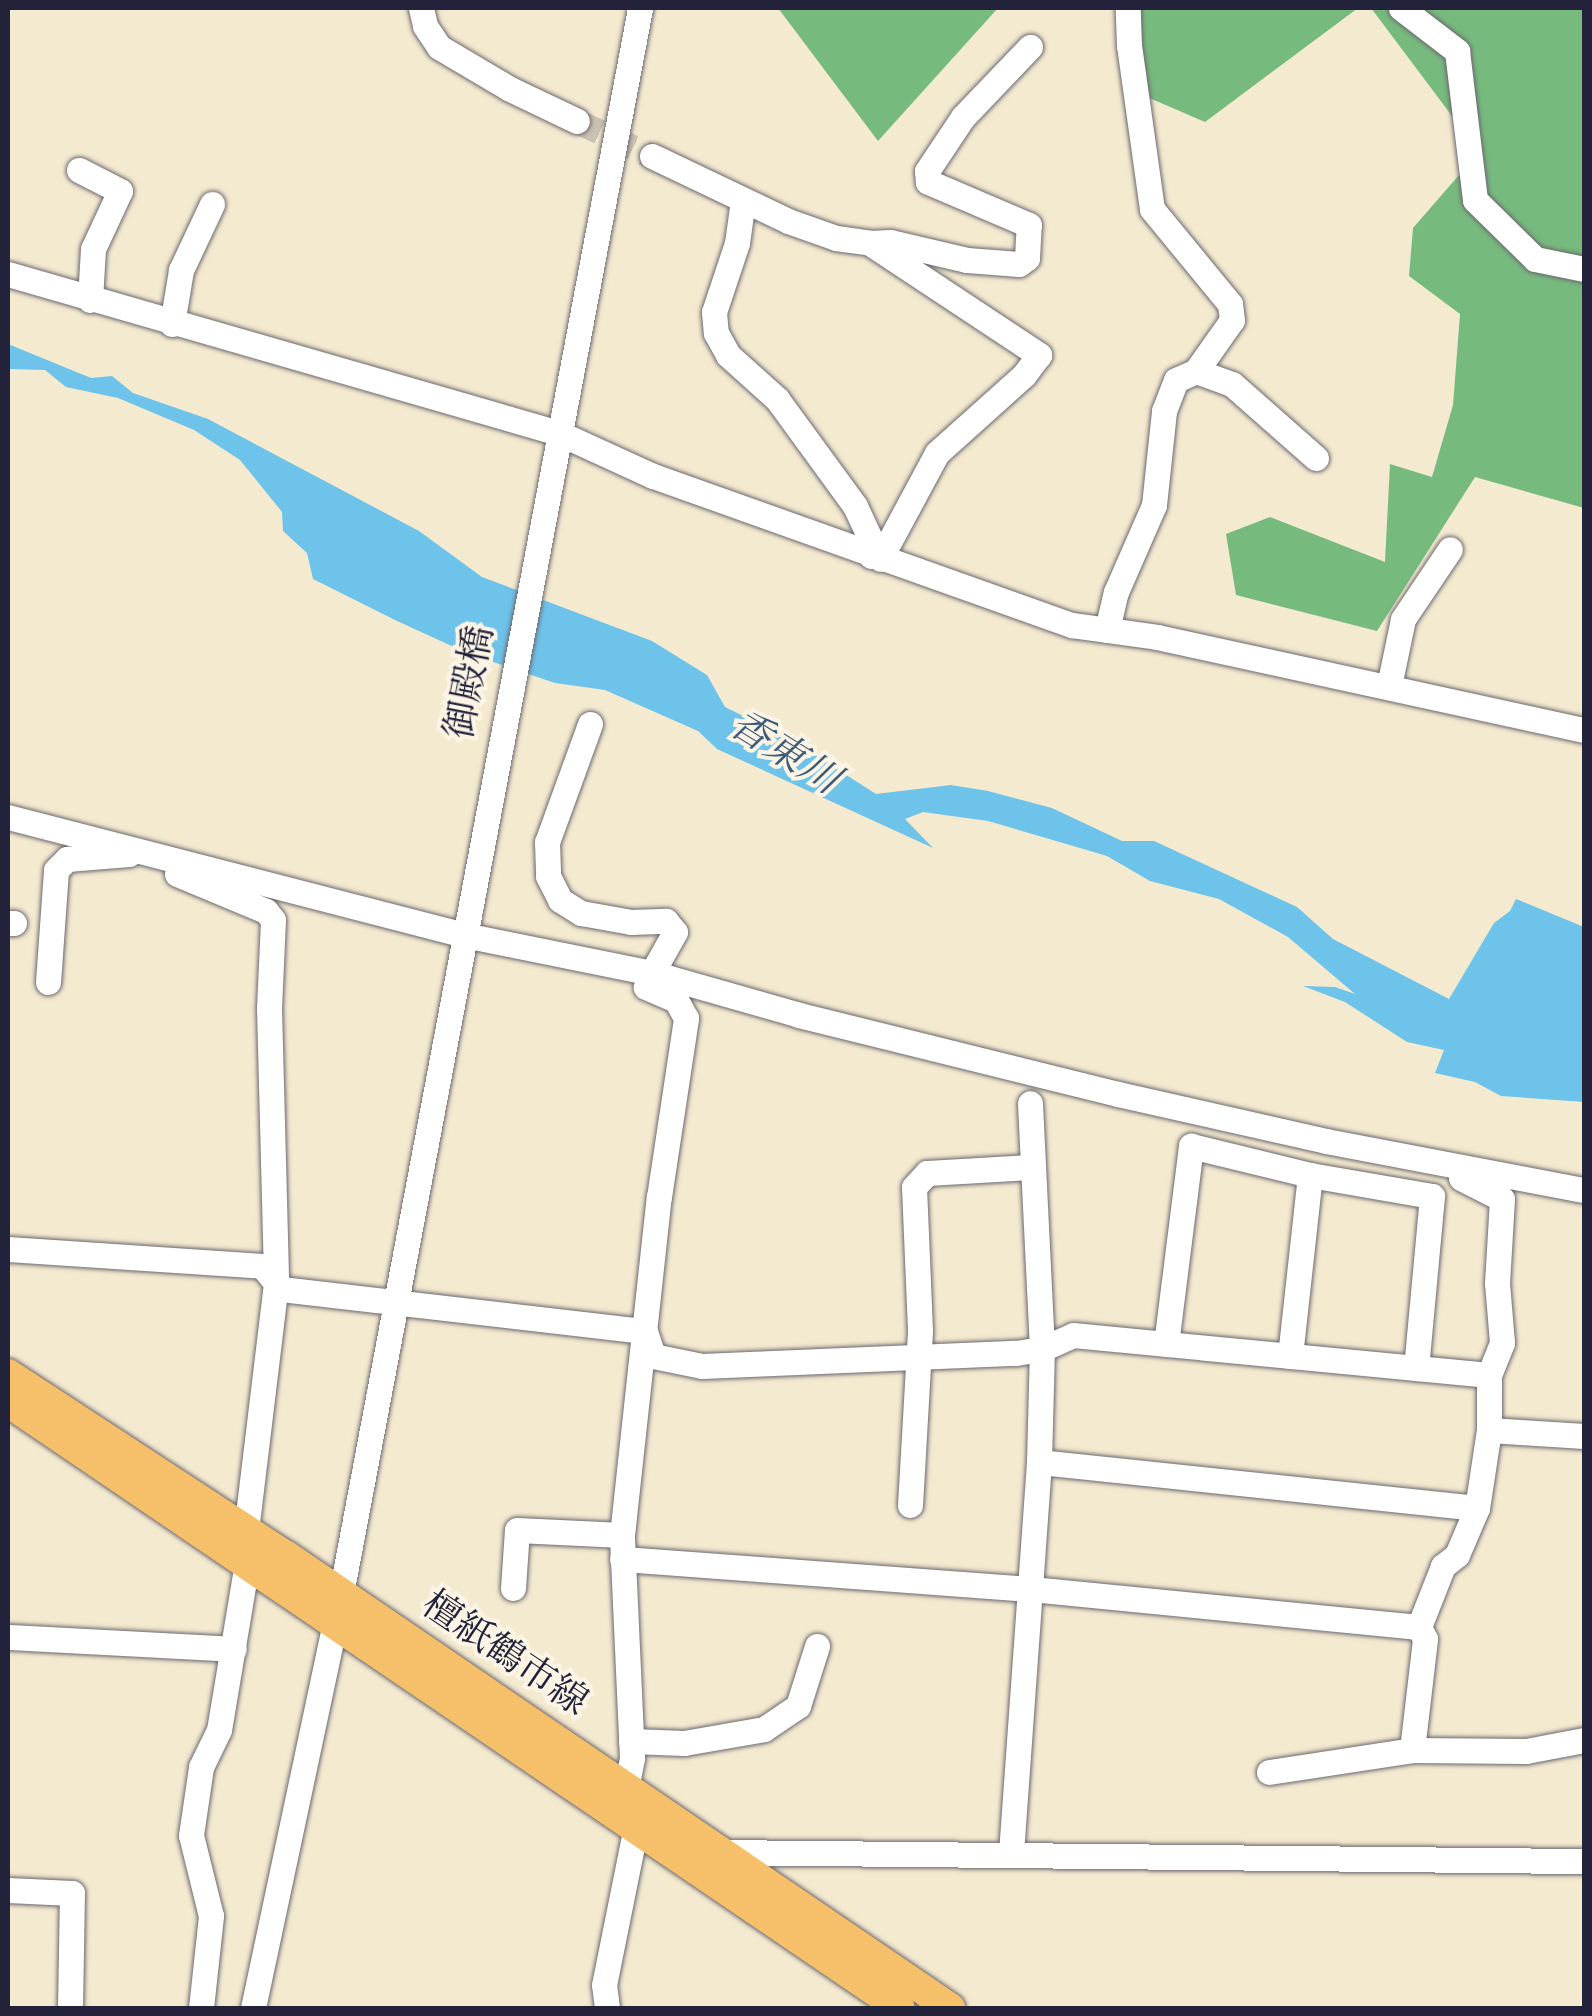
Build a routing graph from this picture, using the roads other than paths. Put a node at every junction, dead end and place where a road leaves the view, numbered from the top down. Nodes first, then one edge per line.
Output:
1 (421, 8) edge
2 (640, 8) edge
3 (1128, 8) edge
4 (1401, 8) edge
5 (1030, 47) dead end
6 (578, 121) tunnel mouth
7 (652, 156) tunnel mouth
8 (79, 170) dead end
9 (743, 200) junction
10 (212, 204) dead end
11 (870, 243) junction
12 (1584, 269) edge
13 (8, 274) edge
14 (90, 300) junction
15 (172, 324) junction
16 (1196, 371) junction
17 (558, 442) junction
18 (1316, 458) dead end
19 (1450, 549) dead end
20 (875, 558) junction
21 (1107, 630) junction
22 (1389, 686) junction
23 (590, 724) dead end
24 (1584, 730) edge
25 (8, 817) edge
26 (141, 851) junction
27 (464, 932) junction
28 (640, 972) junction
29 (48, 982) dead end
30 (1030, 1103) dead end
31 (1453, 1165) junction
32 (1031, 1167) junction
33 (1310, 1176) junction
34 (1584, 1190) edge
35 (8, 1249) edge
36 (276, 1283) junction
37 (395, 1304) junction
38 (645, 1331) junction
39 (1166, 1344) junction
40 (1042, 1350) junction
41 (1290, 1356) junction
42 (917, 1358) junction
43 (1416, 1368) junction
44 (8, 1374) edge
45 (1490, 1375) junction
46 (8, 1402) edge
47 (1489, 1430) junction
48 (1584, 1436) edge
49 (1039, 1462) junction
50 (910, 1505) dead end
51 (1478, 1508) junction
52 (246, 1530) junction
53 (622, 1547) junction
54 (247, 1562) junction
55 (513, 1588) dead end
56 (1032, 1589) junction
57 (338, 1608) junction
58 (1419, 1627) junction
59 (8, 1637) edge
60 (817, 1646) dead end
61 (234, 1649) junction
62 (1584, 1740) edge
63 (631, 1741) junction
64 (1412, 1750) junction
65 (1268, 1772) dead end
66 (626, 1788) junction
67 (636, 1827) junction
68 (668, 1850) junction
69 (718, 1852) junction
70 (1011, 1853) junction
71 (1584, 1861) edge
72 (8, 1890) edge
73 (70, 2008) edge
74 (201, 2008) edge
75 (253, 2008) edge
76 (607, 2008) edge
77 (900, 2008) edge
78 (950, 2008) edge

1 - 6 street
2 - 17 street, 御殿橋
3 - 16 street
4 - 12 street
5 - 11 street
7 - 9 street
8 - 14 street
9 - 11 street
9 - 20 street
10 - 15 street
11 - 20 street
13 - 14 street
14 - 15 street
15 - 17 street
16 - 18 street
16 - 21 street
17 - 20 street
17 - 27 street, 御殿橋
19 - 22 street
20 - 21 street
21 - 22 street
22 - 24 street
23 - 28 street
25 - 26 street
26 - 27 street
26 - 29 street
26 - 36 street
27 - 28 street
27 - 37 street, 御殿橋
28 - 31 street
28 - 38 street
30 - 32 street
31 - 34 street
31 - 45 street
32 - 40 street
32 - 42 street
33 - 39 street
33 - 41 street
33 - 43 street
35 - 36 street
36 - 37 street
36 - 52 street
37 - 38 street
37 - 57 street, 御殿橋
38 - 42 street
38 - 53 street
39 - 40 street
39 - 41 street
40 - 42 street
40 - 49 street
41 - 43 street
42 - 50 street
43 - 45 street
44 - 52 main road, 檀紙鶴市線
45 - 47 street
46 - 54 main road, 檀紙鶴市線
47 - 48 street
47 - 51 street
49 - 51 street
49 - 56 street
51 - 58 street
52 - 57 main road, 檀紙鶴市線
53 - 55 street
53 - 56 street
53 - 63 street
54 - 57 main road, 檀紙鶴市線
54 - 61 street
56 - 58 street
56 - 70 street
57 - 66 main road, 檀紙鶴市線
57 - 67 main road, 檀紙鶴市線
57 - 75 street, 御殿橋
58 - 64 street
59 - 61 street
60 - 63 street
61 - 74 street
62 - 64 street
63 - 66 street
64 - 65 street
66 - 69 main road, 檀紙鶴市線
67 - 68 main road, 檀紙鶴市線
67 - 76 street
68 - 69 street
68 - 77 main road, 檀紙鶴市線
69 - 70 street
69 - 78 main road, 檀紙鶴市線
70 - 71 street
72 - 73 street

